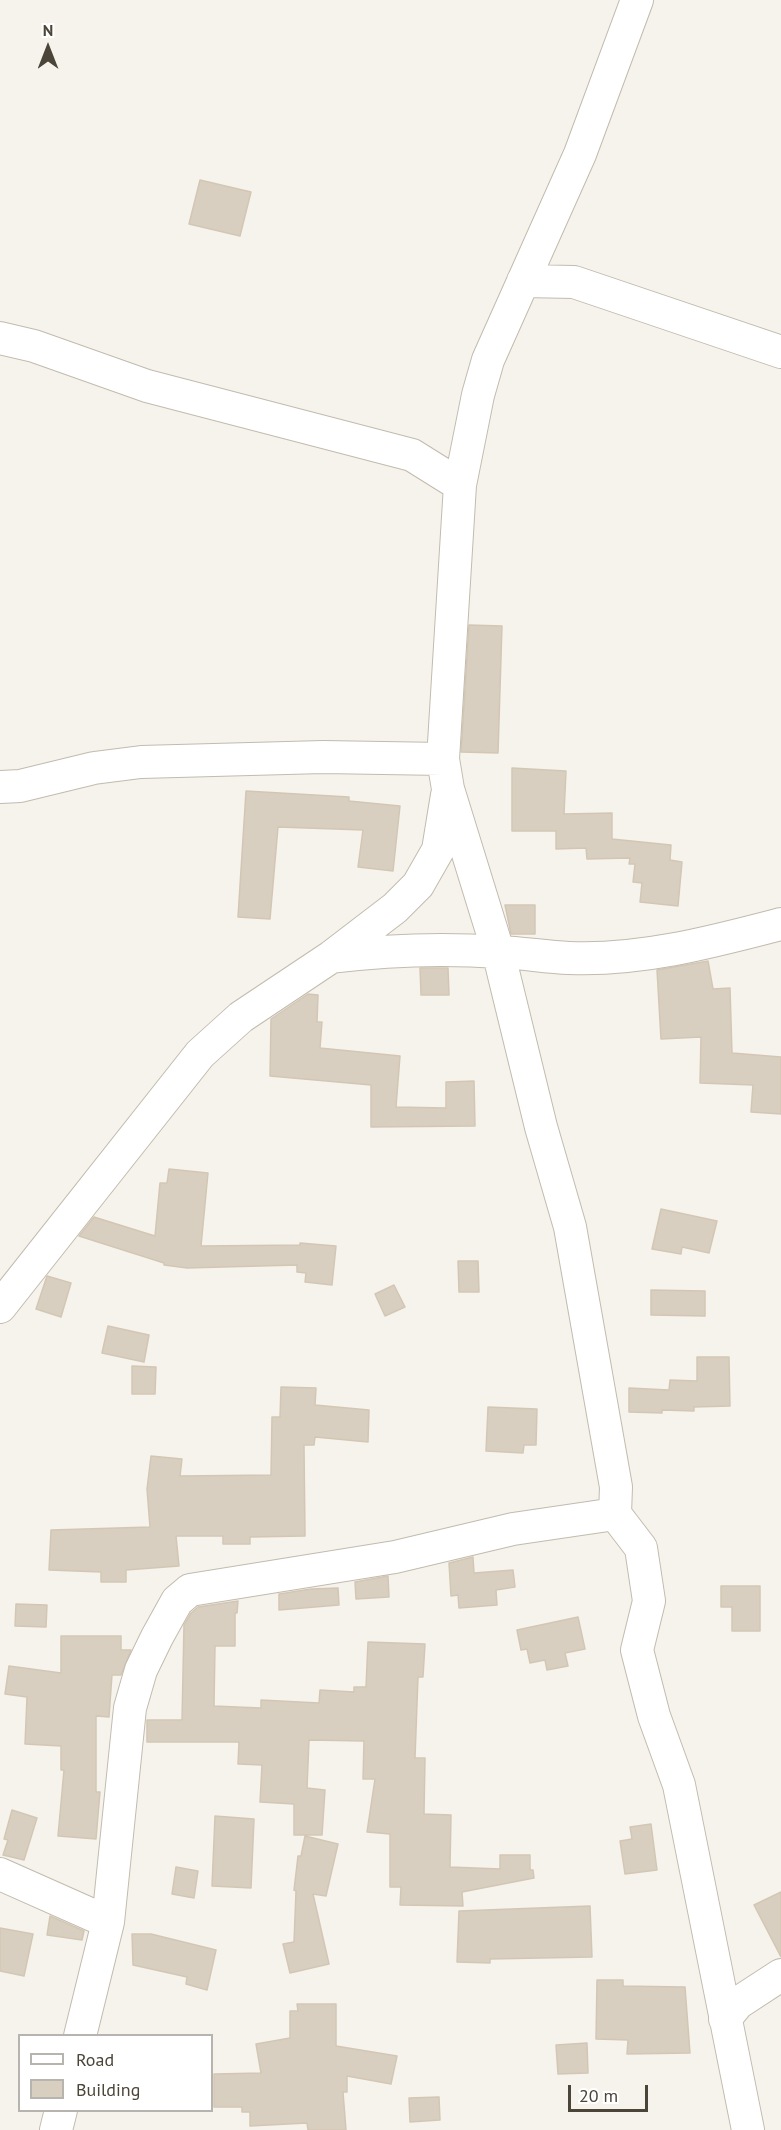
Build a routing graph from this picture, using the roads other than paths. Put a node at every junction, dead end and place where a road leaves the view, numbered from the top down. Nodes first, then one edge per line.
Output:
1 (637, 0) edge
2 (523, 281) junction
3 (0, 338) edge
4 (781, 352) edge
5 (460, 485) junction
6 (445, 774) junction
7 (0, 787) edge
8 (781, 924) edge
9 (498, 951) junction
10 (331, 957) junction
11 (0, 1308) edge
12 (615, 1514) junction
13 (0, 1874) edge
14 (108, 1922) junction
15 (781, 1975) edge
16 (725, 2019) junction
17 (80, 2034) edge
18 (60, 2112) edge
19 (56, 2130) edge
20 (748, 2130) edge

1 - 2 street
2 - 4 street
2 - 5 street
3 - 5 street
5 - 6 street
6 - 7 street
6 - 9 street
6 - 10 street
8 - 9 street
9 - 10 street
9 - 12 street
10 - 11 street
12 - 14 street
12 - 16 street
13 - 14 street
14 - 17 street
15 - 16 street
16 - 20 street
18 - 19 street

